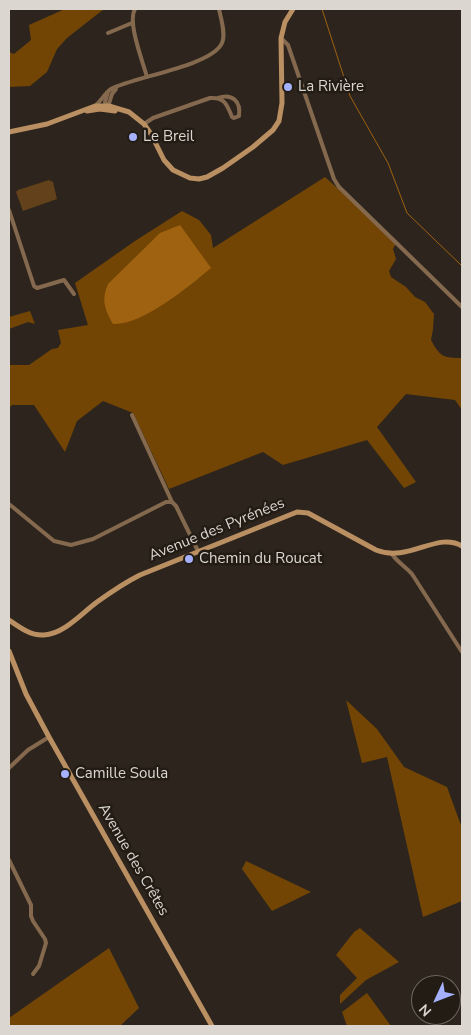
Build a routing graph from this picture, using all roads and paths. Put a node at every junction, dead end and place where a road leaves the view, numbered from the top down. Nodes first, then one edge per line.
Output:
1 (134, 9) edge
2 (218, 9) edge
3 (293, 9) edge
4 (132, 23) junction
5 (108, 33) dead end
6 (281, 38) junction
7 (147, 78) junction
8 (117, 87) junction
9 (108, 92) junction
10 (218, 98) junction
11 (95, 106) junction
12 (107, 107) junction
13 (80, 112) junction
14 (144, 124) junction
15 (9, 132) edge
16 (9, 210) edge
17 (74, 294) dead end
18 (462, 306) edge
19 (132, 415) dead end
20 (172, 502) junction
21 (9, 504) edge
22 (462, 546) edge
23 (198, 551) junction
24 (392, 554) junction
25 (9, 619) edge
26 (9, 651) edge
27 (462, 652) edge
28 (49, 737) junction
29 (9, 768) edge
30 (9, 860) edge
31 (33, 974) dead end
32 (212, 1026) edge

1 - 4 street
2 - 7 street
3 - 6 street
4 - 5 street
4 - 7 street
6 - 14 street
6 - 18 street
7 - 8 street
8 - 9 street
8 - 12 street
9 - 11 street
9 - 12 street
10 - 10 street
10 - 14 street
11 - 12 street
11 - 13 street
12 - 13 street
12 - 14 street
13 - 15 street
16 - 17 street
19 - 20 street
20 - 21 street
20 - 23 street
22 - 24 street, Avenue des Pyrénées
23 - 24 street, Avenue des Pyrénées
23 - 25 street, Avenue des Pyrénées
24 - 27 street
26 - 28 street, Avenue des Crêtes
28 - 29 street
28 - 32 street, Avenue des Crêtes
30 - 31 street

